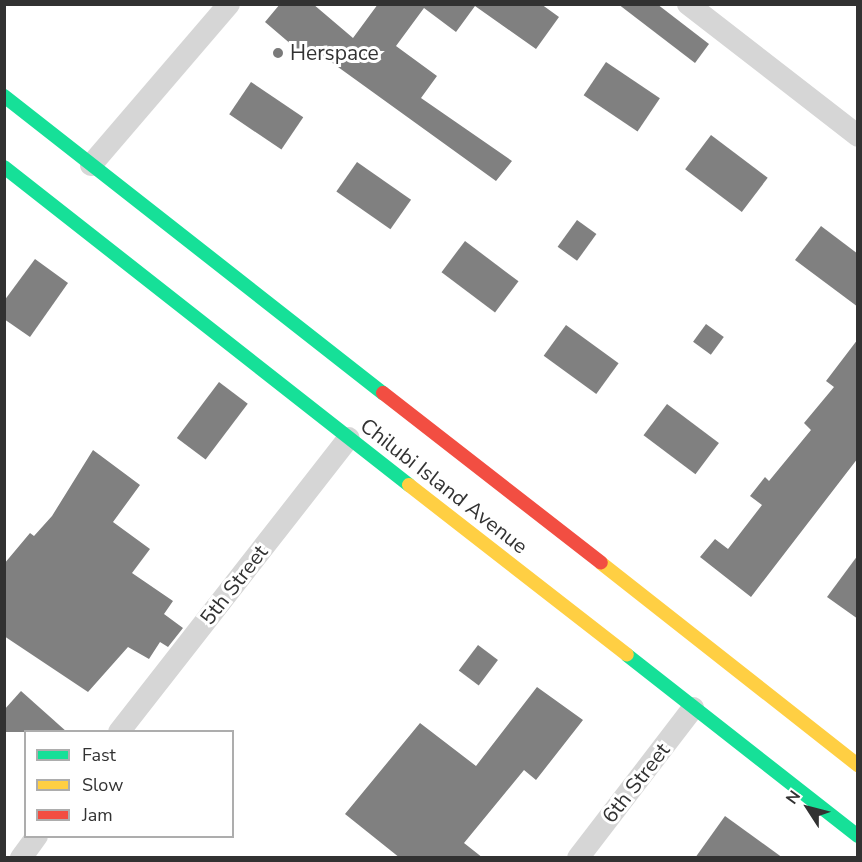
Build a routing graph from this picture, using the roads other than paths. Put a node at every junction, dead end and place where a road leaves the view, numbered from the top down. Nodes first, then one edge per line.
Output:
1 (229, 4) edge
2 (688, 4) edge
3 (4, 96) edge
4 (858, 136) edge
5 (91, 165) junction
6 (4, 168) edge
7 (349, 438) junction
8 (693, 708) junction
9 (121, 730) edge
10 (858, 765) edge
11 (858, 836) edge
12 (36, 838) edge
13 (21, 858) edge
14 (578, 858) edge

1 - 5 street
2 - 4 street
3 - 5 street, Chilubi Island Avenue
5 - 10 street, Chilubi Island Avenue
6 - 7 street, Chilubi Island Avenue
7 - 8 street, Chilubi Island Avenue
7 - 9 street, 5th Street
8 - 11 street, Chilubi Island Avenue
8 - 14 street, 6th Street
12 - 13 street

